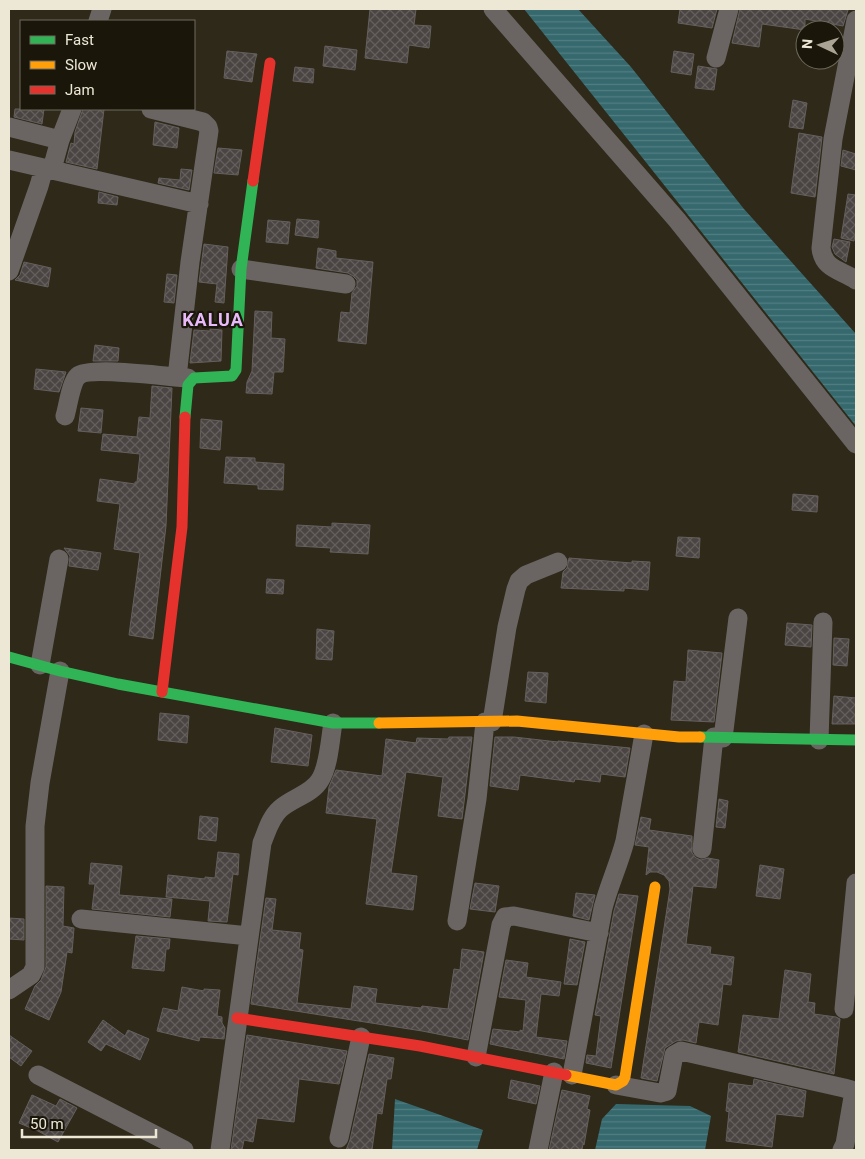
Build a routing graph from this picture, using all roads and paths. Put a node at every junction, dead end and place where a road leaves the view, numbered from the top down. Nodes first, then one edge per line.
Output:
1 (493, 9) edge
2 (729, 9) edge
3 (856, 20) edge
4 (716, 58) dead end
5 (270, 62) dead end
6 (849, 93) edge
7 (72, 110) edge
8 (156, 110) edge
9 (9, 127) edge
10 (60, 140) junction
11 (9, 160) edge
12 (48, 168) junction
13 (199, 204) junction
14 (10, 260) edge
15 (240, 269) junction
16 (856, 280) edge
17 (346, 284) dead end
18 (185, 378) junction
19 (65, 416) dead end
20 (856, 444) edge
21 (59, 559) dead end
22 (558, 562) dead end
23 (738, 618) dead end
24 (823, 622) dead end
25 (9, 657) edge
26 (40, 665) junction
27 (60, 671) junction
28 (162, 692) junction
29 (488, 722) junction
30 (332, 723) junction
31 (644, 734) junction
32 (719, 738) junction
33 (819, 740) junction
34 (856, 740) edge
35 (702, 849) dead end
36 (856, 883) edge
37 (655, 887) dead end
38 (81, 920) dead end
39 (457, 920) dead end
40 (599, 934) junction
41 (248, 936) junction
42 (13, 988) edge
43 (844, 1009) dead end
44 (237, 1018) junction
45 (361, 1037) junction
46 (476, 1057) junction
47 (563, 1074) junction
48 (38, 1075) dead end
49 (616, 1085) junction
50 (339, 1138) dead end
51 (184, 1150) edge
52 (220, 1150) edge
53 (538, 1150) edge
54 (842, 1150) edge

1 - 20 street
2 - 4 street
3 - 6 street
5 - 15 street
6 - 16 street
7 - 10 street
8 - 13 street
9 - 10 street
10 - 12 street
11 - 12 street
12 - 13 street
12 - 14 street
13 - 18 street
15 - 17 street
15 - 18 street
18 - 19 street
18 - 28 street
21 - 26 street
22 - 29 street
23 - 32 street
24 - 33 street
25 - 26 street
26 - 27 street
27 - 28 street
27 - 42 street
28 - 30 street
29 - 30 street
29 - 31 street
29 - 39 street
30 - 41 street
31 - 32 street
31 - 40 street
32 - 33 street
32 - 35 street
33 - 34 street
36 - 43 street
37 - 49 street
38 - 41 street
40 - 46 street
40 - 47 street
41 - 44 street
44 - 45 street
44 - 52 street
45 - 46 street
45 - 50 street
46 - 47 street
47 - 49 street
47 - 53 street
48 - 51 street
49 - 54 street

